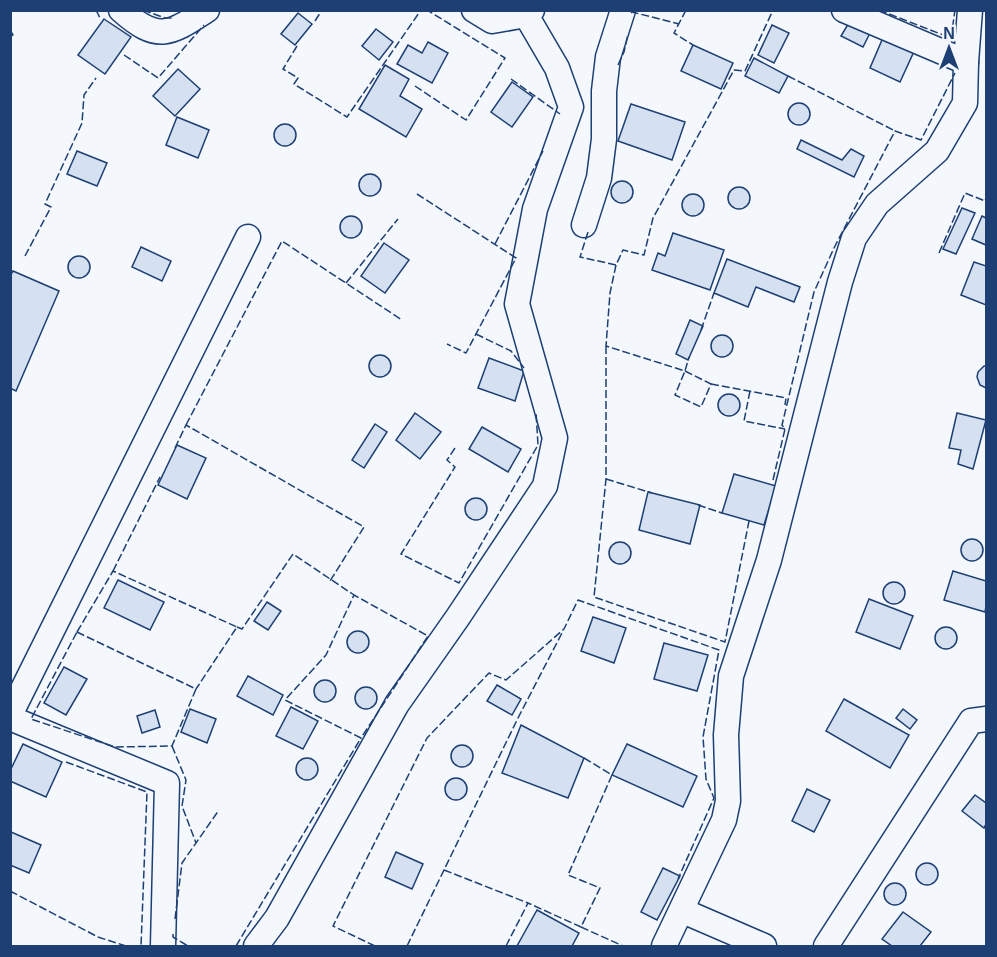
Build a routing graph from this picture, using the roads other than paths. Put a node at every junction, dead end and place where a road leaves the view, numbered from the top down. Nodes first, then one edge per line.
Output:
1 (121, 10) edge
2 (207, 10) edge
3 (474, 10) edge
4 (623, 10) edge
5 (843, 10) edge
6 (970, 10) edge
7 (529, 13) edge
8 (966, 62) junction
9 (584, 225) dead end
10 (248, 237) dead end
11 (10, 716) edge
12 (987, 719) edge
13 (683, 911) junction
14 (162, 946) edge
15 (256, 946) edge
16 (664, 946) edge
17 (764, 946) edge
18 (826, 946) edge

1 - 2 street
3 - 7 street
4 - 9 street
5 - 8 street
6 - 8 street
7 - 15 street
8 - 13 street
10 - 11 street
11 - 14 street
12 - 18 street
13 - 16 street
13 - 17 street

